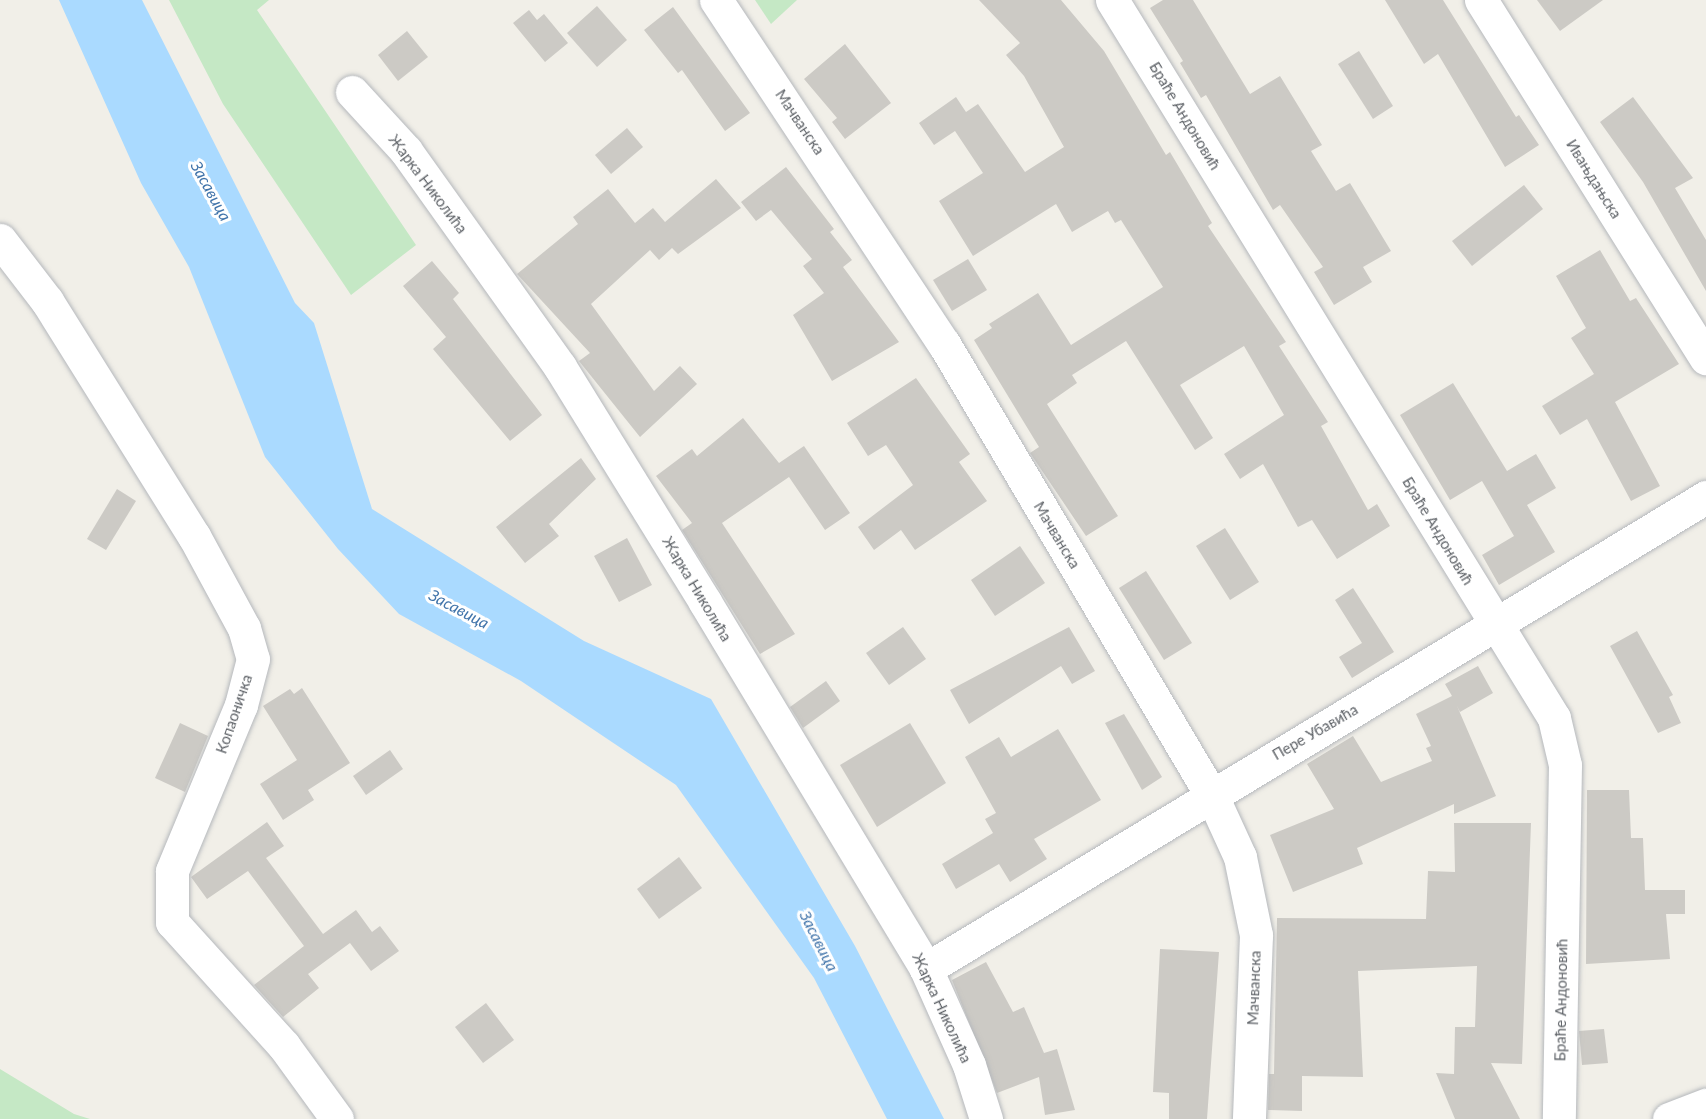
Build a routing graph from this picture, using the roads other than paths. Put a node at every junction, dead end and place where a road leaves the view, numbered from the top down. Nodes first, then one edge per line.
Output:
1 (716, 0) edge
2 (1113, 0) edge
3 (1481, 0) edge
4 (352, 92) dead end
5 (0, 240) edge
6 (1706, 358) edge
7 (1706, 497) edge
8 (1496, 627) junction
9 (1213, 798) junction
10 (926, 969) junction
11 (1706, 1105) edge
12 (337, 1119) edge
13 (986, 1119) edge
14 (1249, 1119) edge
15 (1559, 1119) edge
16 (1668, 1119) edge

1 - 9 street, Мачванска
2 - 8 street, Браће Андоновић
3 - 6 street, Ивањдањска
4 - 10 street, Жарка Николића
5 - 12 street, Копаоничка
7 - 8 street, Пере Убавића
8 - 9 street, Пере Убавића
8 - 15 street, Браће Андоновић
9 - 10 street, Пере Убавића
9 - 14 street, Мачванска
10 - 13 street, Жарка Николића
11 - 16 street

